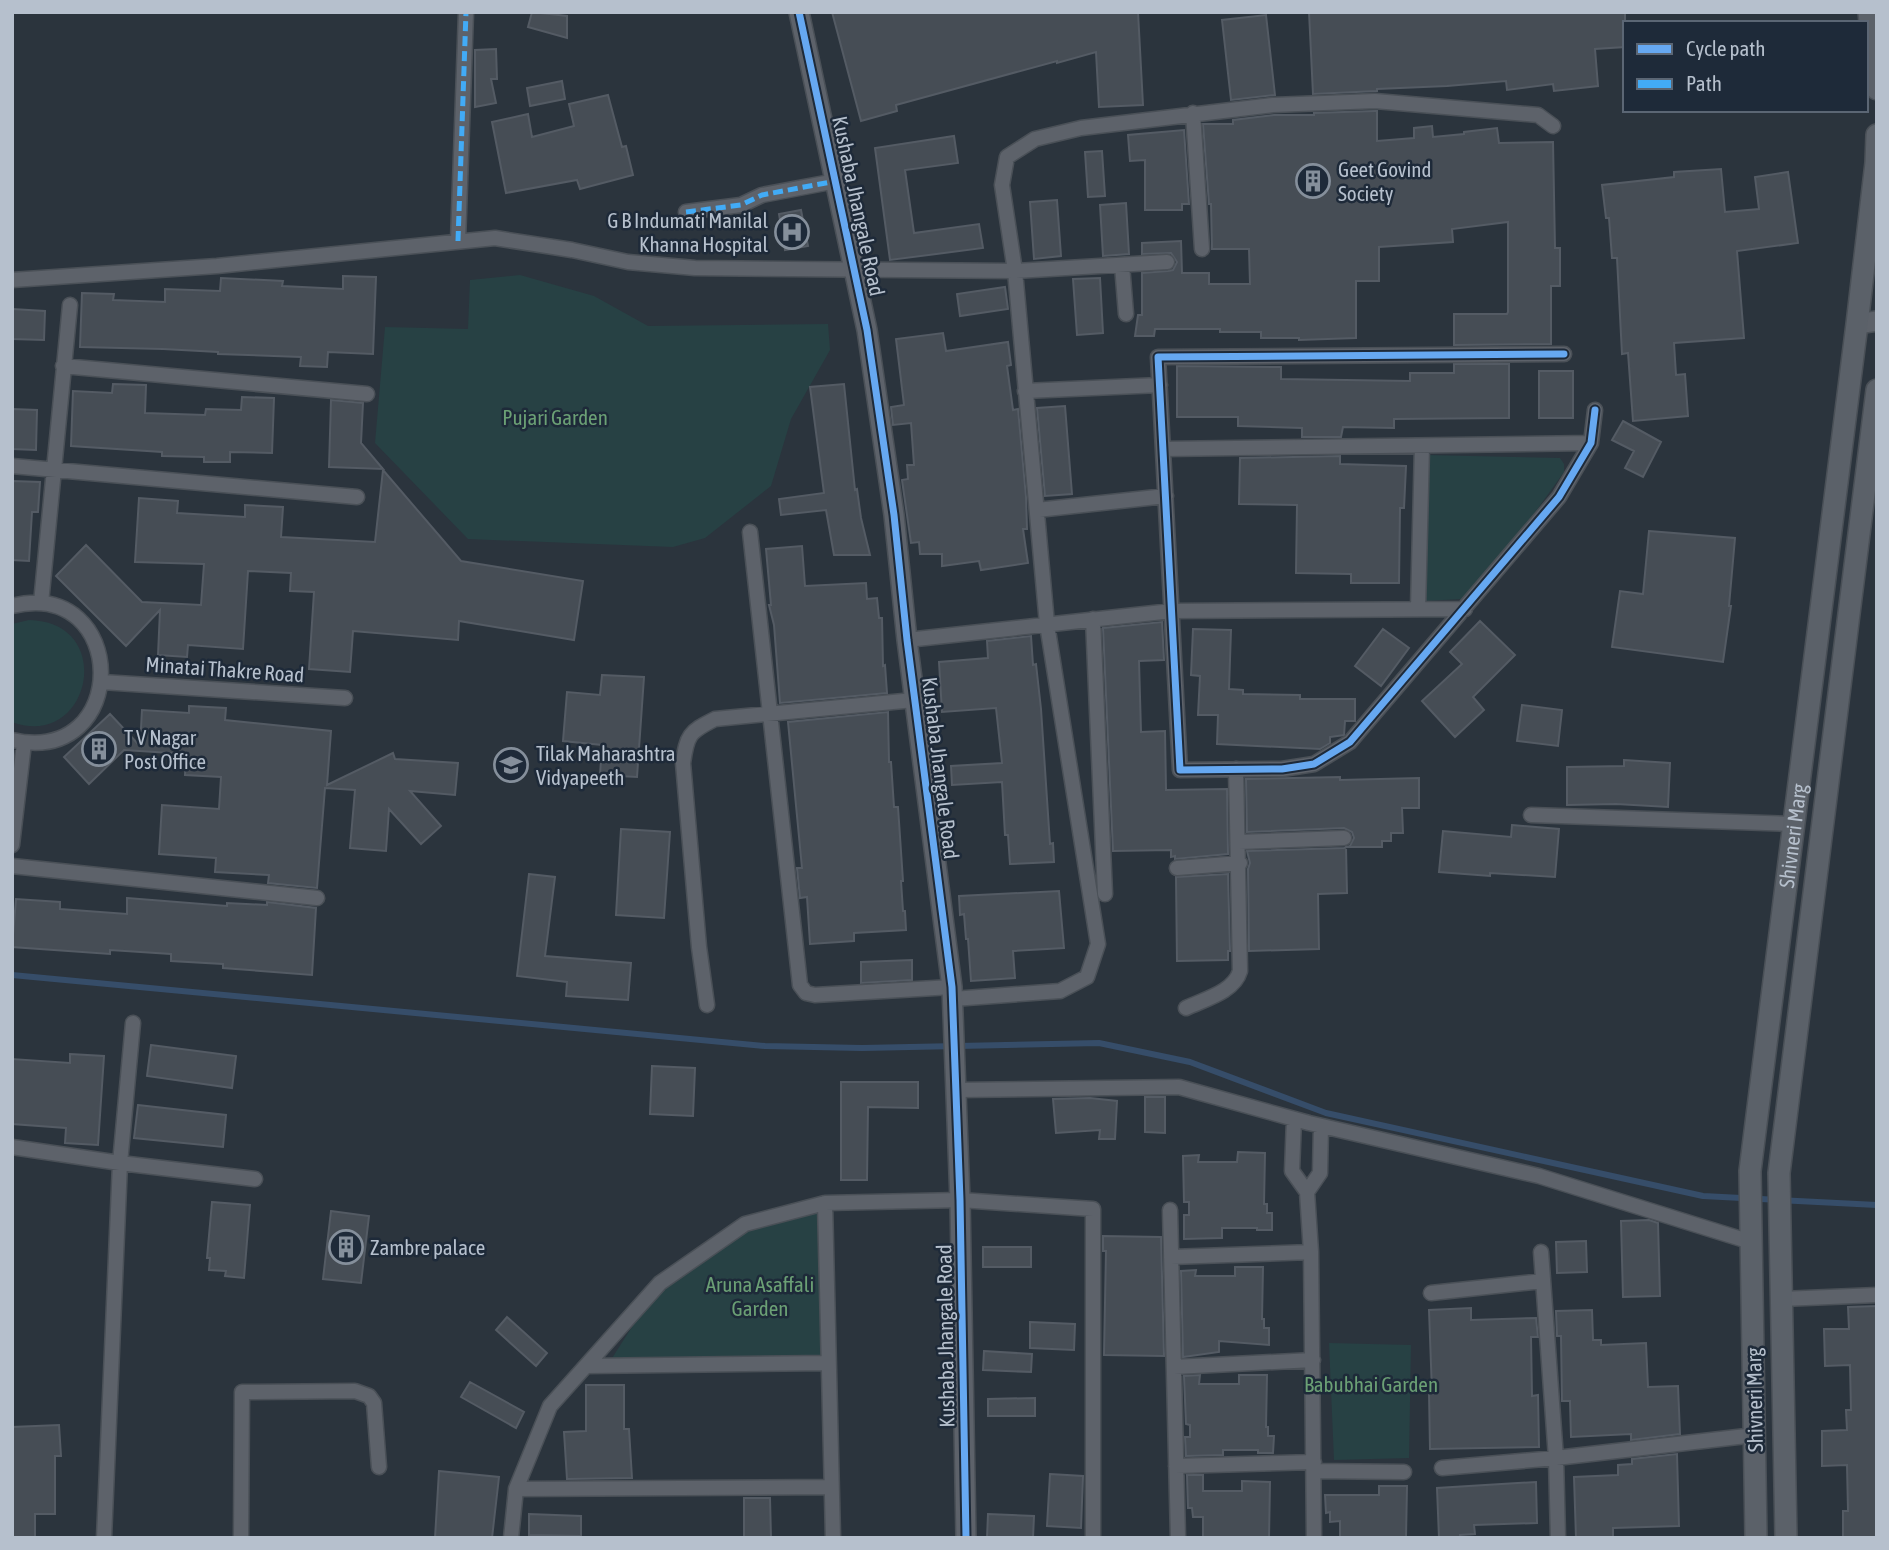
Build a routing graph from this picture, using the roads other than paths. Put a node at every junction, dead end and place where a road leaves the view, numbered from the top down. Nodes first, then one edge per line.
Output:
1 (466, 12) edge
2 (799, 12) edge
3 (1869, 12) edge
4 (1872, 56) edge
5 (1877, 89) edge
6 (1192, 113) junction
7 (1553, 126) dead end
8 (1877, 135) edge
9 (836, 181) junction
10 (687, 212) dead end
11 (458, 241) junction
12 (1202, 249) dead end
13 (1167, 262) dead end
14 (1122, 265) junction
15 (855, 271) junction
16 (1015, 271) junction
17 (12, 280) edge
18 (1868, 295) edge
19 (70, 305) dead end
20 (1126, 314) dead end
21 (1867, 322) edge
22 (1564, 354) dead end
23 (64, 366) junction
24 (1160, 385) junction
25 (1877, 390) edge
26 (1026, 391) junction
27 (367, 394) dead end
28 (1594, 410) dead end
29 (1591, 443) junction
30 (1422, 446) junction
31 (1163, 449) junction
32 (12, 466) edge
33 (54, 469) junction
34 (1166, 496) junction
35 (357, 497) dead end
36 (1037, 510) junction
37 (750, 532) dead end
38 (41, 603) junction
39 (12, 606) edge
40 (1418, 609) junction
41 (1465, 609) junction
42 (1172, 611) junction
43 (1093, 619) junction
44 (1047, 624) junction
45 (907, 640) junction
46 (102, 682) junction
47 (345, 698) dead end
48 (914, 700) junction
49 (770, 713) junction
50 (18, 741) edge
51 (1236, 769) junction
52 (1531, 815) dead end
53 (1794, 824) junction
54 (1345, 838) dead end
55 (1239, 842) junction
56 (12, 845) edge
57 (1240, 863) junction
58 (12, 866) edge
59 (1177, 868) dead end
60 (1105, 894) dead end
61 (317, 898) dead end
62 (953, 1000) junction
63 (707, 1005) dead end
64 (1186, 1008) dead end
65 (133, 1023) dead end
66 (957, 1081) junction
67 (1294, 1119) junction
68 (1321, 1126) junction
69 (12, 1147) edge
70 (120, 1163) junction
71 (255, 1179) dead end
72 (1307, 1192) junction
73 (960, 1200) junction
74 (825, 1203) junction
75 (1170, 1210) dead end
76 (1751, 1232) junction
77 (1311, 1252) junction
78 (1541, 1252) dead end
79 (1171, 1257) junction
80 (1543, 1281) junction
81 (1431, 1293) dead end
82 (1877, 1295) edge
83 (1782, 1299) junction
84 (1313, 1360) junction
85 (828, 1363) junction
86 (586, 1366) junction
87 (1174, 1367) junction
88 (1755, 1435) junction
89 (1556, 1458) junction
90 (1176, 1466) junction
91 (1314, 1466) junction
92 (379, 1467) dead end
93 (1442, 1468) dead end
94 (1404, 1472) dead end
95 (831, 1487) junction
96 (516, 1489) junction
97 (104, 1538) edge
98 (241, 1538) edge
99 (511, 1538) edge
100 (833, 1538) edge
101 (966, 1538) edge
102 (1093, 1538) edge
103 (1178, 1538) edge
104 (1314, 1538) edge
105 (1558, 1538) edge
106 (1756, 1538) edge
107 (1786, 1538) edge

1 - 11 street
2 - 9 street, Kushaba Jhangale Road
3 - 4 main road
4 - 5 main road
6 - 7 street
6 - 12 street
6 - 16 street
8 - 18 main road, Shivneri Marg
9 - 10 street
9 - 15 street, Kushaba Jhangale Road
11 - 15 street
11 - 17 street
13 - 14 street
14 - 16 street
14 - 20 street
15 - 16 street
15 - 45 street, Kushaba Jhangale Road
16 - 26 street
18 - 21 main road, Shivneri Marg
19 - 23 street
21 - 53 main road, Shivneri Marg
22 - 24 street
23 - 27 street
23 - 33 street
24 - 26 street
24 - 31 street
25 - 83 main road, Shivneri Marg
26 - 36 street
28 - 29 street
29 - 30 street
29 - 41 street
30 - 31 street
30 - 40 street
31 - 34 street
32 - 33 street
33 - 35 street
33 - 38 street
34 - 36 street
34 - 42 street
36 - 44 street
37 - 49 street
38 - 39 street
38 - 46 street
40 - 41 street
40 - 42 street
41 - 51 street
42 - 43 street
42 - 51 street
43 - 44 street
43 - 60 street
44 - 45 street
44 - 62 street
45 - 48 street, Kushaba Jhangale Road
46 - 47 street, Minatai Thakre Road
46 - 50 street
48 - 49 street
48 - 62 street, Kushaba Jhangale Road
49 - 62 street
49 - 63 street
50 - 56 street
51 - 55 street
52 - 53 street
53 - 76 main road, Shivneri Marg
54 - 55 street
55 - 57 street
57 - 59 street
57 - 64 street
58 - 61 street
62 - 66 street, Kushaba Jhangale Road
65 - 70 street
66 - 67 street
66 - 73 street, Kushaba Jhangale Road
67 - 68 street
67 - 72 street
68 - 72 street
68 - 76 street
69 - 70 street
70 - 71 street
70 - 97 street
72 - 77 street
73 - 74 street
73 - 101 street, Kushaba Jhangale Road
73 - 102 street
74 - 85 street
74 - 86 street
75 - 79 street
76 - 88 main road, Shivneri Marg
77 - 79 street
77 - 84 street
78 - 80 street
79 - 87 street
80 - 81 street
80 - 89 street
82 - 83 street
83 - 107 main road, Shivneri Marg
84 - 87 street
84 - 91 street
85 - 86 street
85 - 95 street
86 - 96 street
87 - 90 street
88 - 89 street
88 - 106 main road, Shivneri Marg
89 - 93 street
89 - 105 street
90 - 91 street
90 - 103 street
91 - 94 street
91 - 104 street
92 - 98 street
95 - 96 street
95 - 100 street
96 - 99 street

